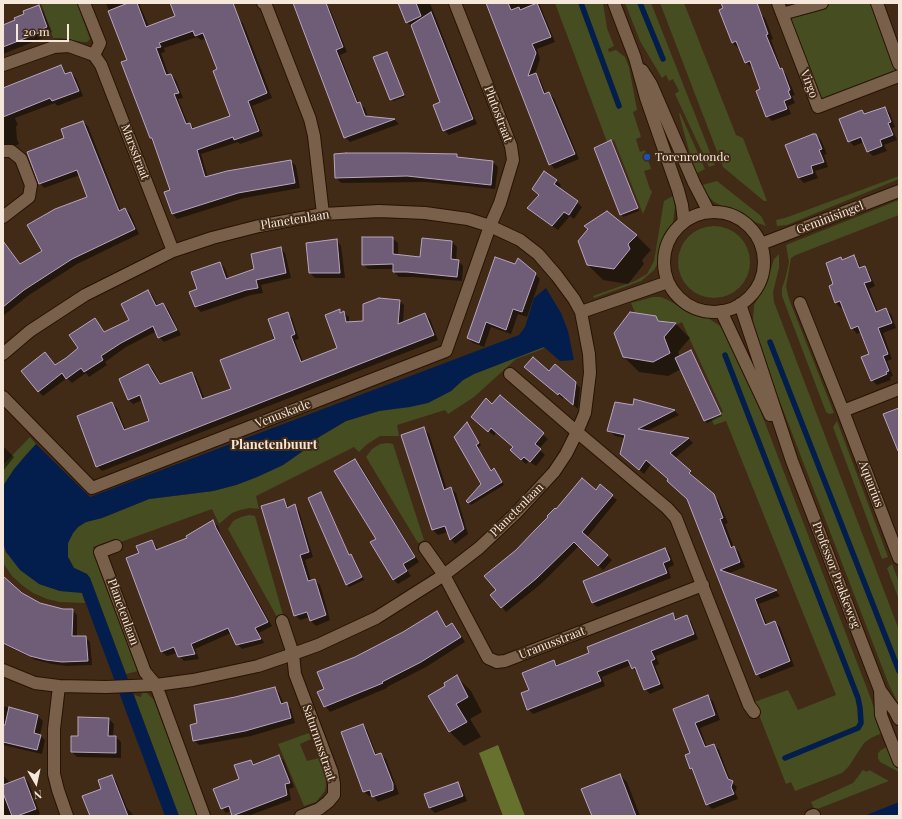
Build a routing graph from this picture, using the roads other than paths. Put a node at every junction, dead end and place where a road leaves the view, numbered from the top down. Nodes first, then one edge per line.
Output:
1 (84, 3) edge
2 (265, 3) edge
3 (455, 3) edge
4 (614, 3) edge
5 (822, 3) edge
6 (877, 3) edge
7 (780, 9) edge
8 (94, 55) junction
9 (635, 58) junction
10 (899, 64) edge
11 (3, 65) edge
12 (899, 76) edge
13 (3, 151) edge
14 (899, 191) edge
15 (709, 212) junction
16 (323, 214) junction
17 (3, 217) edge
18 (684, 222) junction
19 (490, 226) junction
20 (761, 244) junction
21 (173, 251) junction
22 (668, 282) junction
23 (800, 303) dead end
24 (740, 304) junction
25 (721, 311) junction
26 (581, 312) junction
27 (3, 354) edge
28 (510, 374) dead end
29 (899, 389) edge
30 (3, 397) edge
31 (843, 411) junction
32 (577, 432) junction
33 (792, 461) junction
34 (116, 546) dead end
35 (425, 548) dead end
36 (899, 558) edge
37 (444, 575) junction
38 (703, 585) junction
39 (282, 621) dead end
40 (293, 654) junction
41 (3, 670) edge
42 (156, 685) junction
43 (59, 686) junction
44 (880, 690) junction
45 (754, 712) dead end
46 (899, 719) edge
47 (899, 761) edge
48 (67, 816) edge
49 (204, 816) edge
50 (301, 816) edge

1 - 8 street
2 - 16 street
3 - 19 street, Plutostraat
4 - 9 street
5 - 7 street
6 - 10 street
7 - 12 street, Virgo
8 - 11 street
8 - 21 street, Marsstraat
9 - 15 street
9 - 18 street
13 - 17 street
14 - 20 street, Geminisingel
15 - 18 street
15 - 20 street
16 - 19 street, Planetenlaan
16 - 21 street, Planetenlaan
18 - 22 street
19 - 26 street, Planetenlaan
19 - 30 street, Venuskade
20 - 24 street
21 - 27 street, Planetenlaan
22 - 25 street
22 - 26 street
23 - 31 street, Aquarius
24 - 25 street
24 - 33 street, Professor Prakkeweg
25 - 33 street, Professor Prakkeweg
26 - 32 street, Planetenlaan
28 - 32 street
29 - 31 street
31 - 36 street, Aquarius
32 - 37 street, Planetenlaan
32 - 38 street
33 - 44 street, Professor Prakkeweg
34 - 42 street, Planetenlaan
35 - 37 street
37 - 38 street, Uranusstraat
37 - 40 street, Planetenlaan
38 - 45 street
39 - 40 street
40 - 42 street, Planetenlaan
40 - 50 street, Saturnusstraat
41 - 43 street, Planetenlaan
42 - 43 street, Planetenlaan
42 - 49 street
43 - 48 street
44 - 46 street, Professor Prakkeweg
44 - 47 street, Professor Prakkeweg

